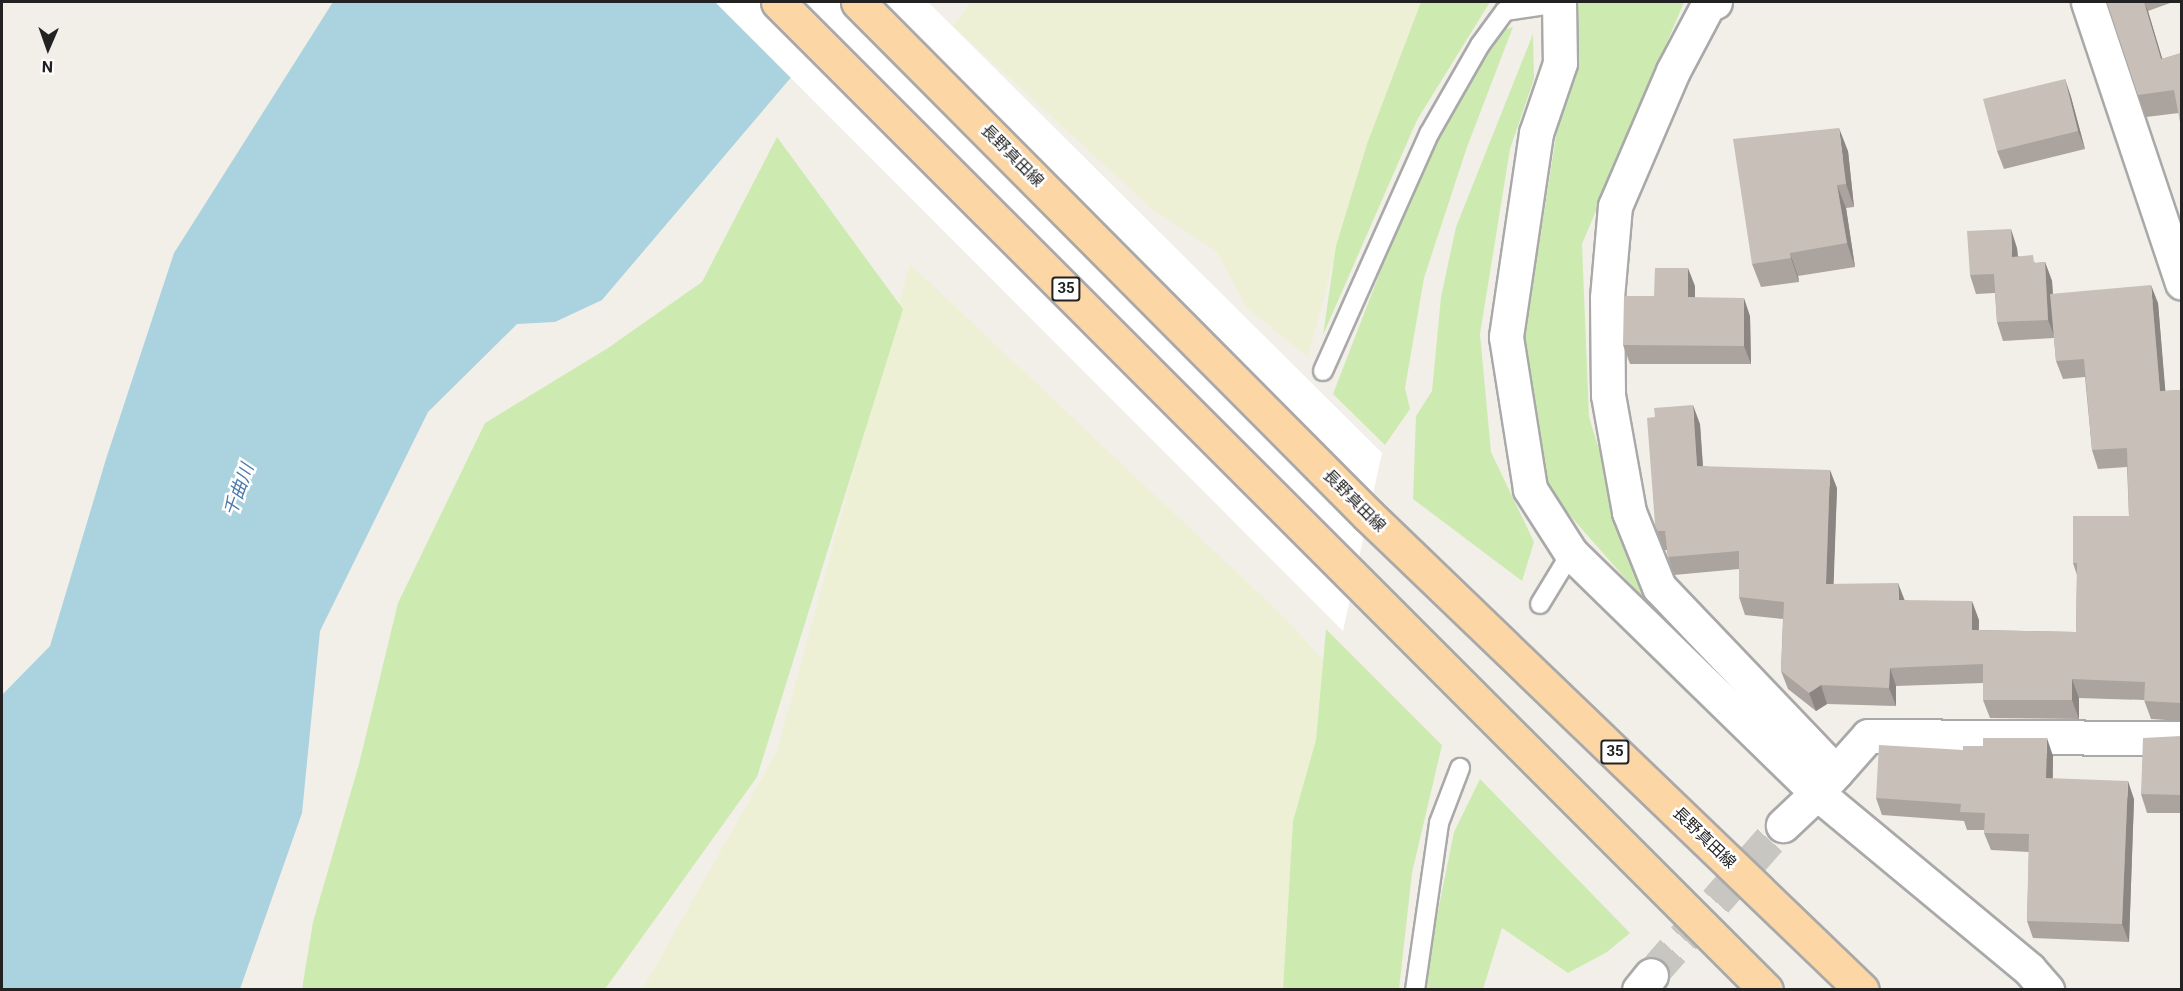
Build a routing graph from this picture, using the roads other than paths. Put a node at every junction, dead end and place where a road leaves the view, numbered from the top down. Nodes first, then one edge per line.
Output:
1 (778, 2) edge
2 (858, 2) edge
3 (1559, 2) edge
4 (1715, 2) edge
5 (2088, 2) edge
6 (2181, 283) edge
7 (1323, 371) dead end
8 (1571, 553) junction
9 (1540, 604) dead end
10 (2181, 738) edge
11 (1460, 768) dead end
12 (1827, 782) junction
13 (1783, 825) tunnel mouth
14 (1415, 990) edge
15 (1766, 990) edge
16 (1862, 990) edge
17 (2047, 990) edge

1 - 15 main road, 35
2 - 16 main road, 長野真田線 / 35
3 - 7 lane
3 - 8 street
4 - 12 street
5 - 6 street
8 - 9 lane
8 - 12 street
10 - 12 street
11 - 14 lane
12 - 13 street
12 - 17 street

